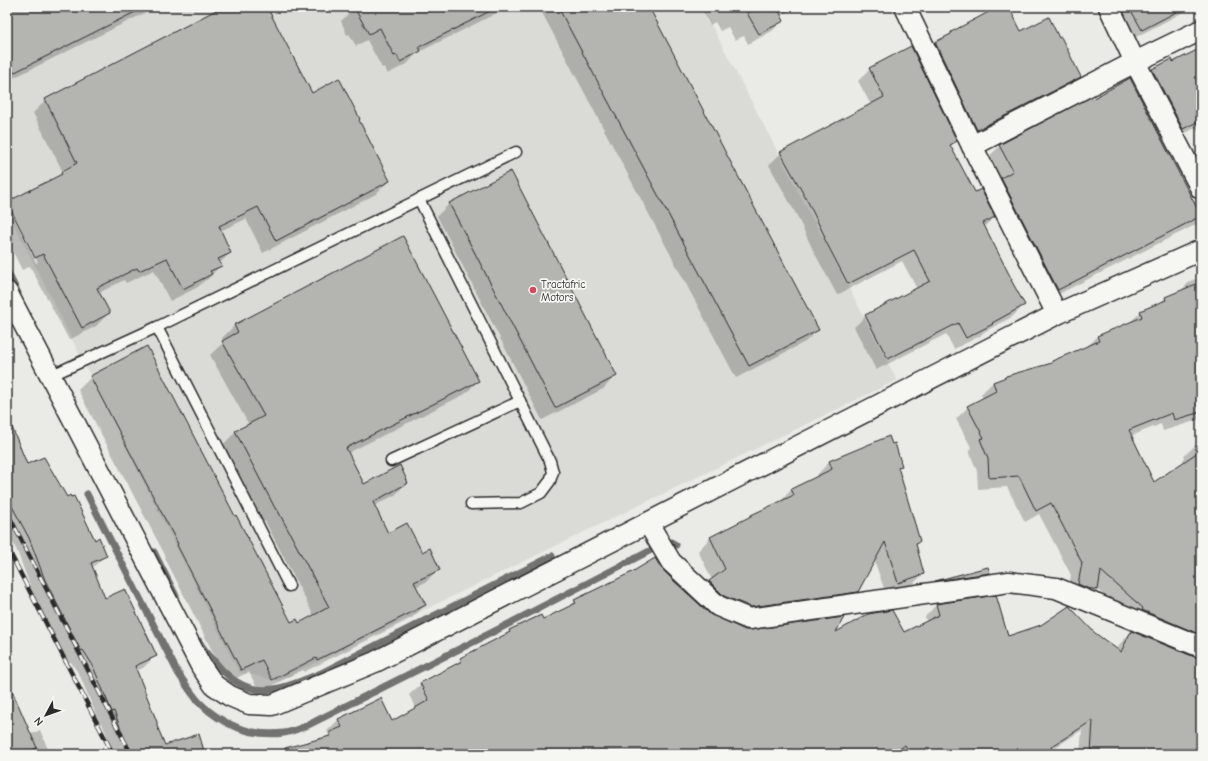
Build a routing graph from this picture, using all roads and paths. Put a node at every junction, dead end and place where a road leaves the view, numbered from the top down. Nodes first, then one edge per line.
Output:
1 (905, 7) edge
2 (1109, 7) edge
3 (1201, 30) edge
4 (1135, 62) junction
5 (972, 146) junction
6 (516, 152) dead end
7 (1201, 189) edge
8 (419, 199) junction
9 (1201, 250) edge
10 (7, 292) edge
11 (1057, 314) junction
12 (157, 327) junction
13 (50, 376) junction
14 (520, 401) junction
15 (390, 461) dead end
16 (470, 504) dead end
17 (648, 523) junction
18 (289, 586) dead end
19 (1201, 648) edge

1 - 5 street
2 - 4 street
3 - 4 street
4 - 5 street
4 - 7 street
5 - 11 street
6 - 8 lane
8 - 12 lane
8 - 14 lane
9 - 11 street
10 - 13 street
11 - 17 street
12 - 13 lane
12 - 18 lane
13 - 17 street
14 - 15 lane
14 - 16 lane
17 - 19 street

